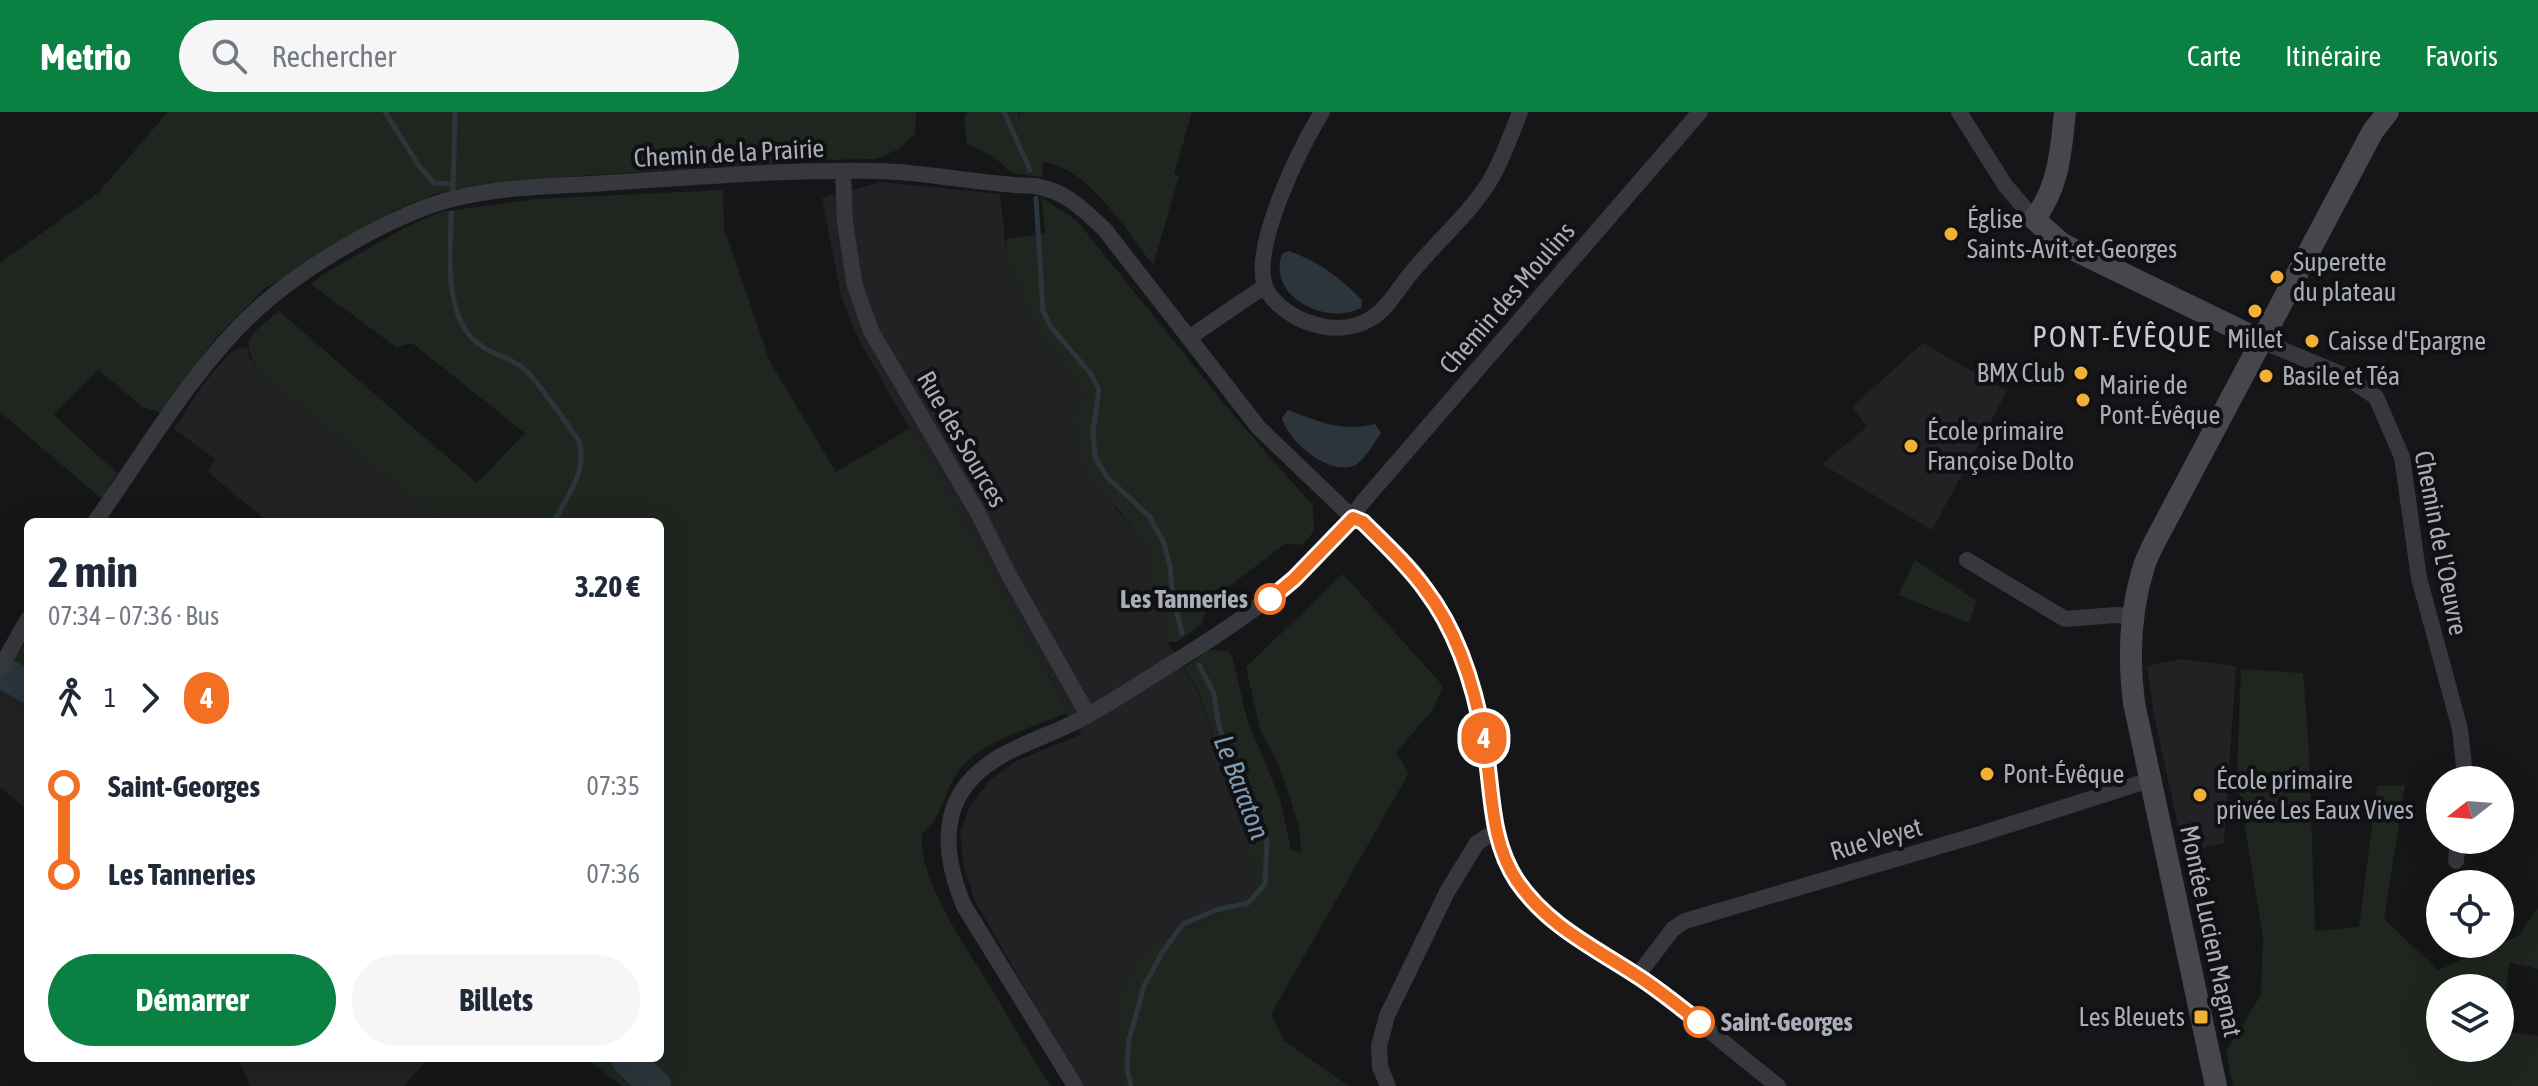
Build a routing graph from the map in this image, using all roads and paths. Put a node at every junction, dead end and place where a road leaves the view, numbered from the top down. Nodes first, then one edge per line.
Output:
1 (1322, 112) edge
2 (1520, 112) edge
3 (1700, 112) edge
4 (1959, 112) edge
5 (2065, 112) edge
6 (2388, 112) edge
7 (843, 172) junction
8 (2034, 219) junction
9 (1265, 286) junction
10 (1190, 337) junction
11 (2262, 341) junction
12 (98, 518) edge
13 (1353, 518) junction
14 (1967, 560) dead end
15 (2133, 616) junction
16 (24, 626) edge
17 (1, 665) edge
18 (1088, 715) junction
19 (2464, 766) edge
20 (2150, 780) junction
21 (1496, 831) junction
22 (2457, 854) edge
23 (2456, 861) dead end
24 (1637, 976) junction
25 (1075, 1086) edge
26 (1388, 1086) edge
27 (1778, 1086) edge
28 (2216, 1086) edge

1 - 9 street
2 - 9 street
3 - 13 street, Chemin des Moulins
4 - 8 street
5 - 8 main road
6 - 11 main road, Montée Lucien Magnat
7 - 10 street, Chemin de la Prairie
7 - 12 street, Chemin de la Prairie
7 - 18 street, Rue des Sources
8 - 11 main road
9 - 10 street
10 - 13 street, Chemin de la Prairie
11 - 15 main road, Montée Lucien Magnat
11 - 19 street, Chemin de L'Oeuvre
13 - 18 street, Chemin des Moulins
13 - 21 street, Chemin de la Prairie
14 - 15 street
15 - 20 main road, Montée Lucien Magnat
16 - 17 street
18 - 25 street, Chemin des Moulins
20 - 24 street, Rue Veyet
20 - 28 main road, Montée Lucien Magnat
21 - 24 street, Chemin de la Prairie
21 - 26 street
22 - 23 street
24 - 27 street, Chemin de la Prairie

